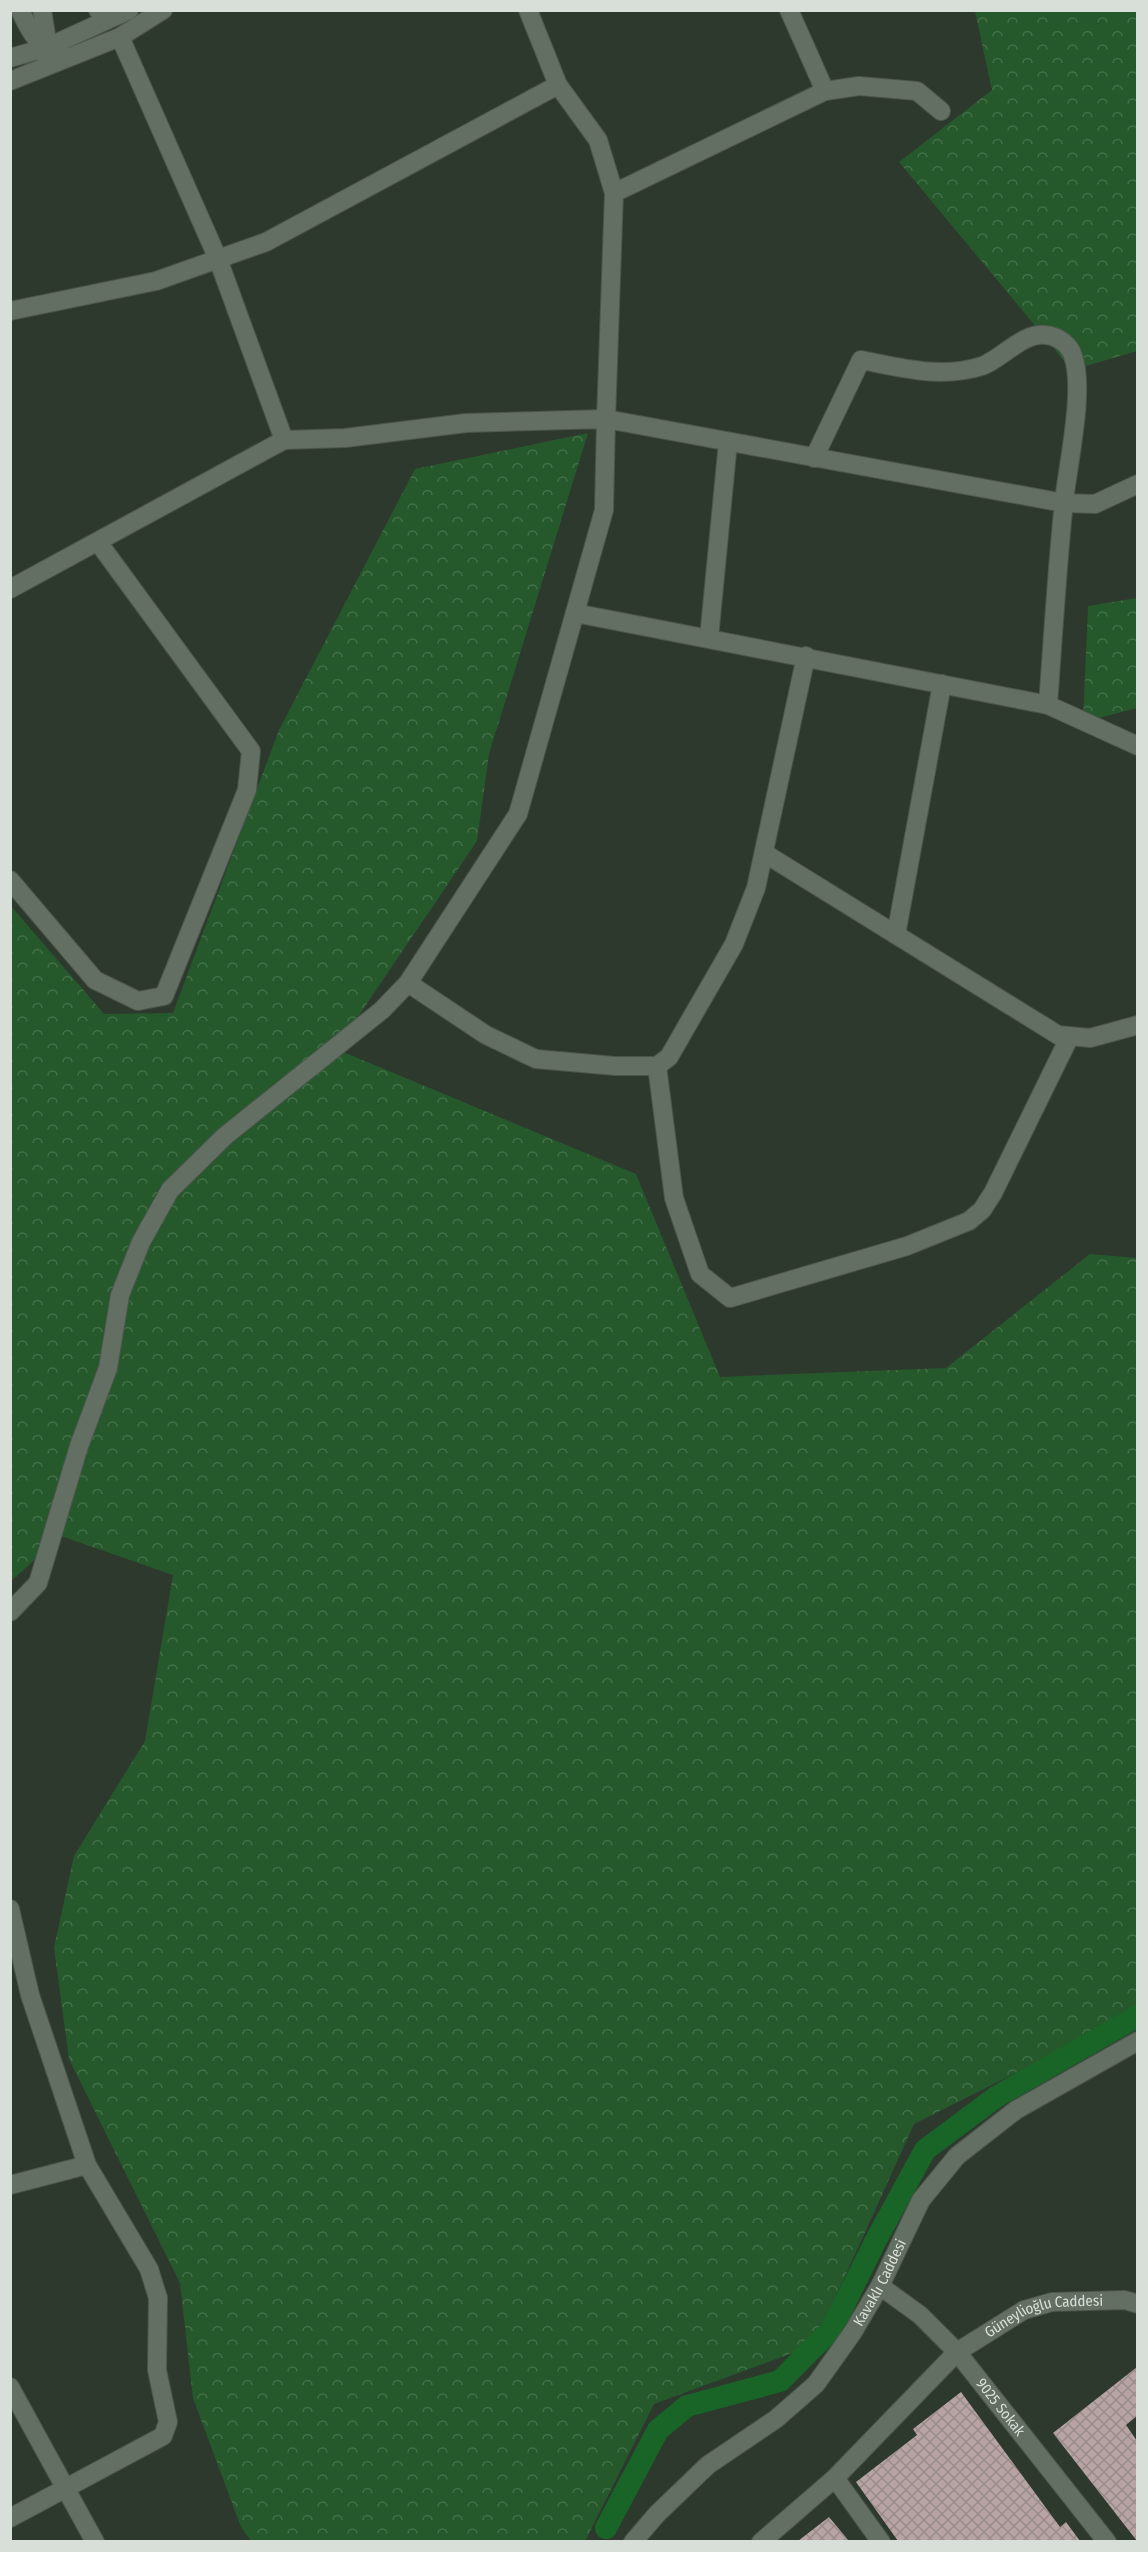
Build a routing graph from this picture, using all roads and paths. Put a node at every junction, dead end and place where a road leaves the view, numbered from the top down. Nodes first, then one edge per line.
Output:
1 (20, 10) edge
2 (42, 10) edge
3 (98, 10) edge
4 (163, 10) edge
5 (528, 10) edge
6 (789, 10) edge
7 (125, 12) edge
8 (120, 37) junction
9 (48, 47) junction
10 (91, 51) junction
11 (10, 58) edge
12 (17, 79) edge
13 (558, 85) junction
14 (825, 92) junction
15 (941, 111) dead end
16 (614, 193) junction
17 (218, 259) junction
18 (10, 311) edge
19 (606, 419) junction
20 (284, 440) junction
21 (728, 442) junction
22 (814, 458) junction
23 (1137, 484) edge
24 (1064, 503) junction
25 (98, 542) junction
26 (10, 589) edge
27 (575, 613) junction
28 (709, 638) junction
29 (806, 657) junction
30 (942, 684) junction
31 (1048, 705) junction
32 (1137, 746) edge
33 (764, 853) junction
34 (10, 880) edge
35 (896, 935) junction
36 (408, 983) junction
37 (1137, 1025) edge
38 (1069, 1038) junction
39 (657, 1066) junction
40 (10, 1612) edge
41 (10, 1909) edge
42 (1137, 2041) edge
43 (87, 2165) junction
44 (10, 2185) edge
45 (880, 2286) junction
46 (1137, 2304) edge
47 (957, 2352) junction
48 (10, 2387) edge
49 (835, 2478) junction
50 (66, 2490) junction
51 (10, 2518) edge
52 (94, 2541) edge
53 (633, 2541) edge
54 (761, 2541) edge
55 (881, 2541) edge
56 (1107, 2541) edge

1 - 9 street
2 - 9 street
3 - 7 street
4 - 8 street
5 - 13 street
6 - 14 street
7 - 9 street
8 - 10 street
8 - 17 street
9 - 10 street
9 - 11 street
9 - 12 street
10 - 12 street
13 - 16 street
13 - 17 street
14 - 15 street
14 - 16 street
16 - 19 street
17 - 18 street
17 - 20 street
19 - 20 street
19 - 21 street
19 - 27 street
20 - 25 street
21 - 22 street
21 - 28 street
22 - 24 street
22 - 24 street
23 - 24 street
24 - 31 street
25 - 26 street
25 - 34 street
27 - 28 street
27 - 36 street
28 - 29 street
29 - 30 street
29 - 33 street
30 - 31 street
30 - 35 street
31 - 32 street
33 - 35 street
33 - 39 street
35 - 38 street
36 - 39 street
36 - 40 street
37 - 38 street
38 - 39 street
41 - 43 street
42 - 45 street, Kavaklı Caddesi
43 - 44 street
43 - 50 street
45 - 47 street, 9025 Sokak
45 - 53 street, Kavaklı Caddesi
46 - 47 street, Güneylioğlu Caddesi
47 - 49 street, Güneylioğlu Caddesi
47 - 56 street, 9025 Sokak
48 - 50 street
49 - 54 street, Güneylioğlu Caddesi
49 - 55 street
50 - 51 street
50 - 52 street

